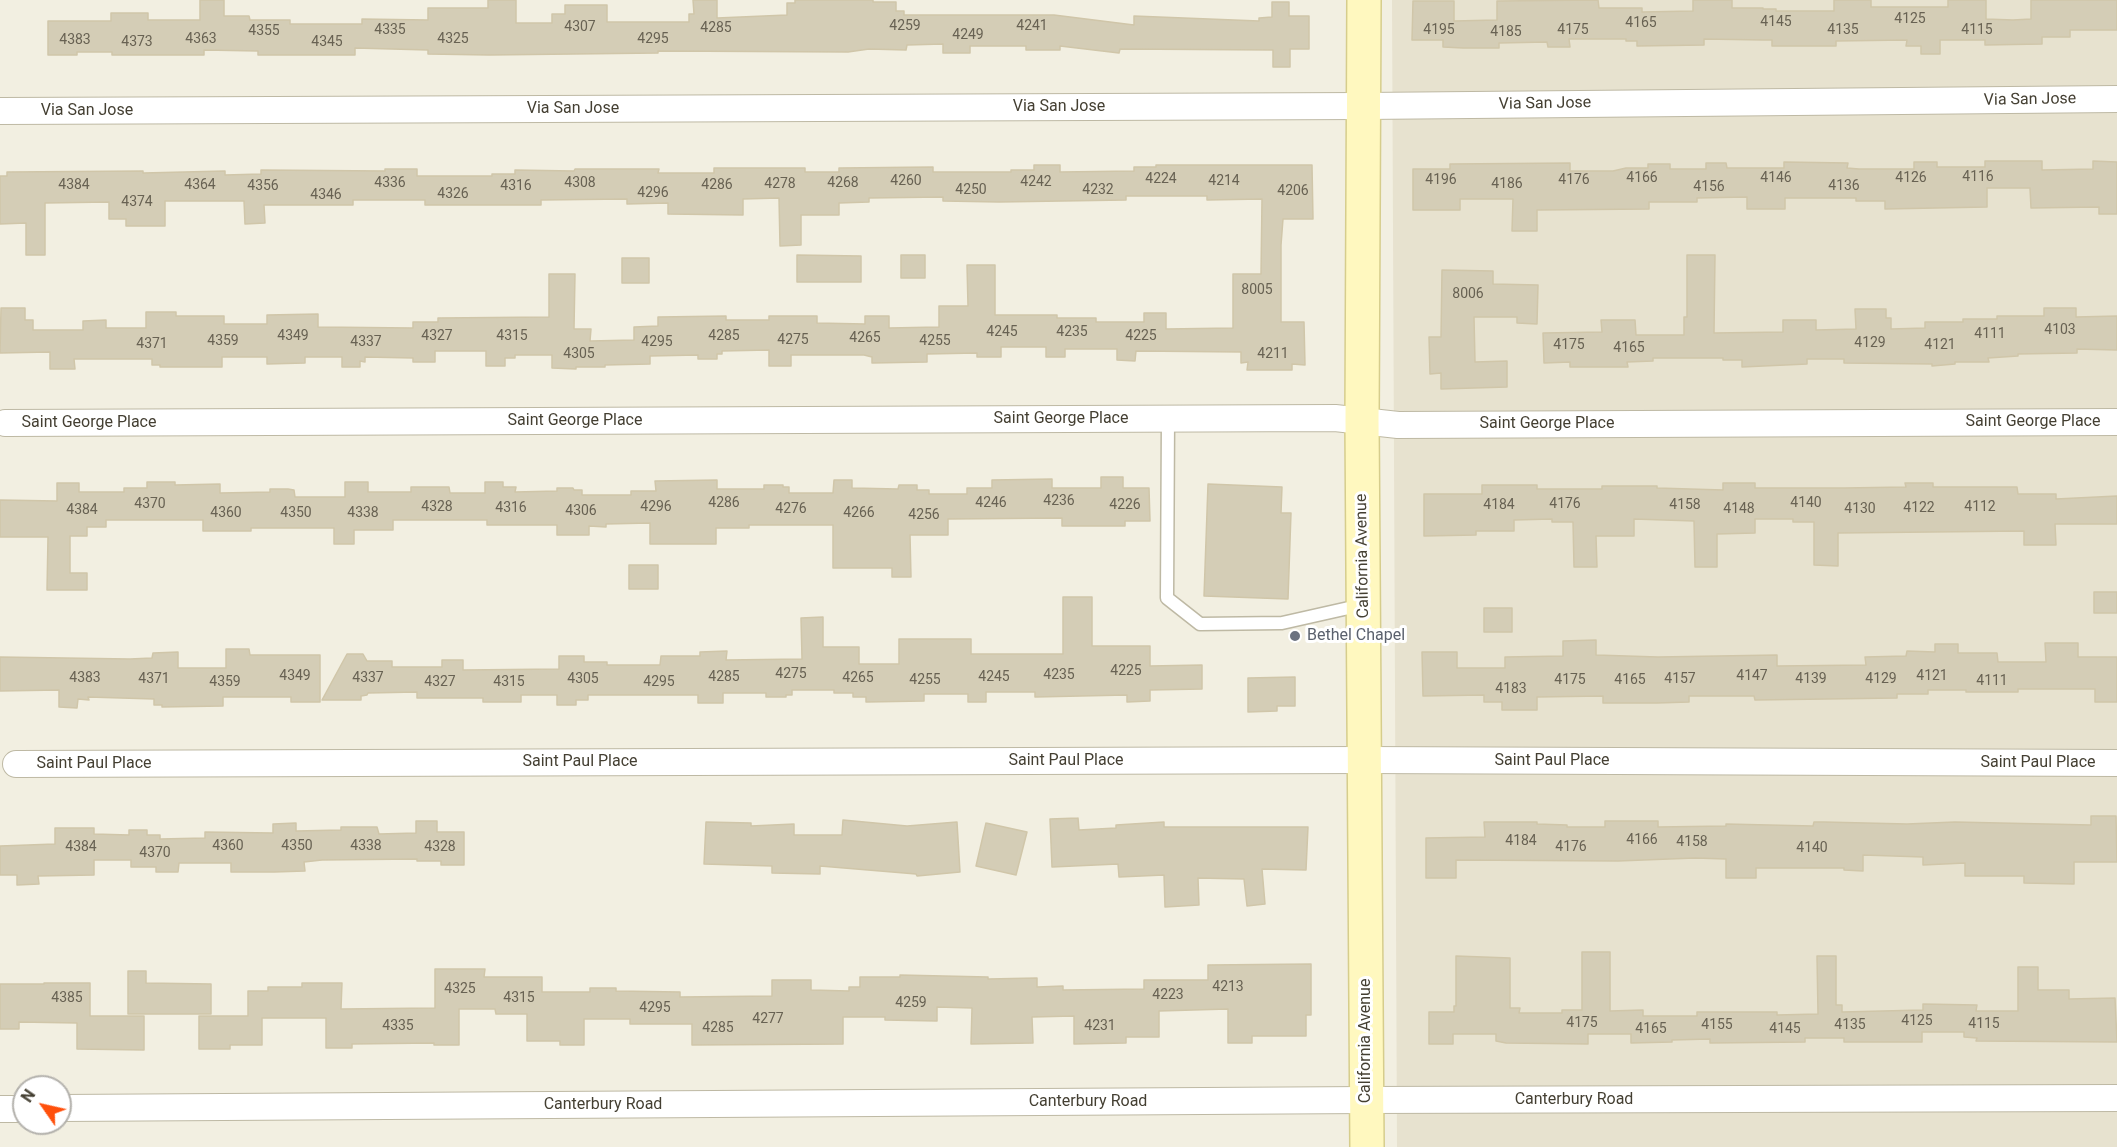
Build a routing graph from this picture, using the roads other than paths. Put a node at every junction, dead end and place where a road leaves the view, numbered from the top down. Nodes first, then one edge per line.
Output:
1 (1364, 0) edge
2 (2117, 99) edge
3 (1364, 106) junction
4 (0, 111) edge
5 (1168, 418) junction
6 (1362, 421) junction
7 (2117, 422) edge
8 (5, 423) dead end
9 (1364, 605) junction
10 (1365, 760) junction
11 (2117, 763) edge
12 (16, 764) dead end
13 (2117, 1098) edge
14 (1367, 1100) junction
15 (72, 1108) edge
16 (1367, 1147) edge

1 - 3 main road, California Avenue
2 - 3 street, Via San Jose
3 - 4 street, Via San Jose
3 - 6 main road, California Avenue
5 - 6 street, Saint George Place
5 - 8 street, Saint George Place
5 - 9 lane
6 - 7 street, Saint George Place
6 - 9 main road, California Avenue
9 - 10 main road, California Avenue
10 - 11 street, Saint Paul Place
10 - 12 street, Saint Paul Place
10 - 14 main road, California Avenue
13 - 14 street, Canterbury Road
14 - 15 street, Canterbury Road
14 - 16 main road, California Avenue

